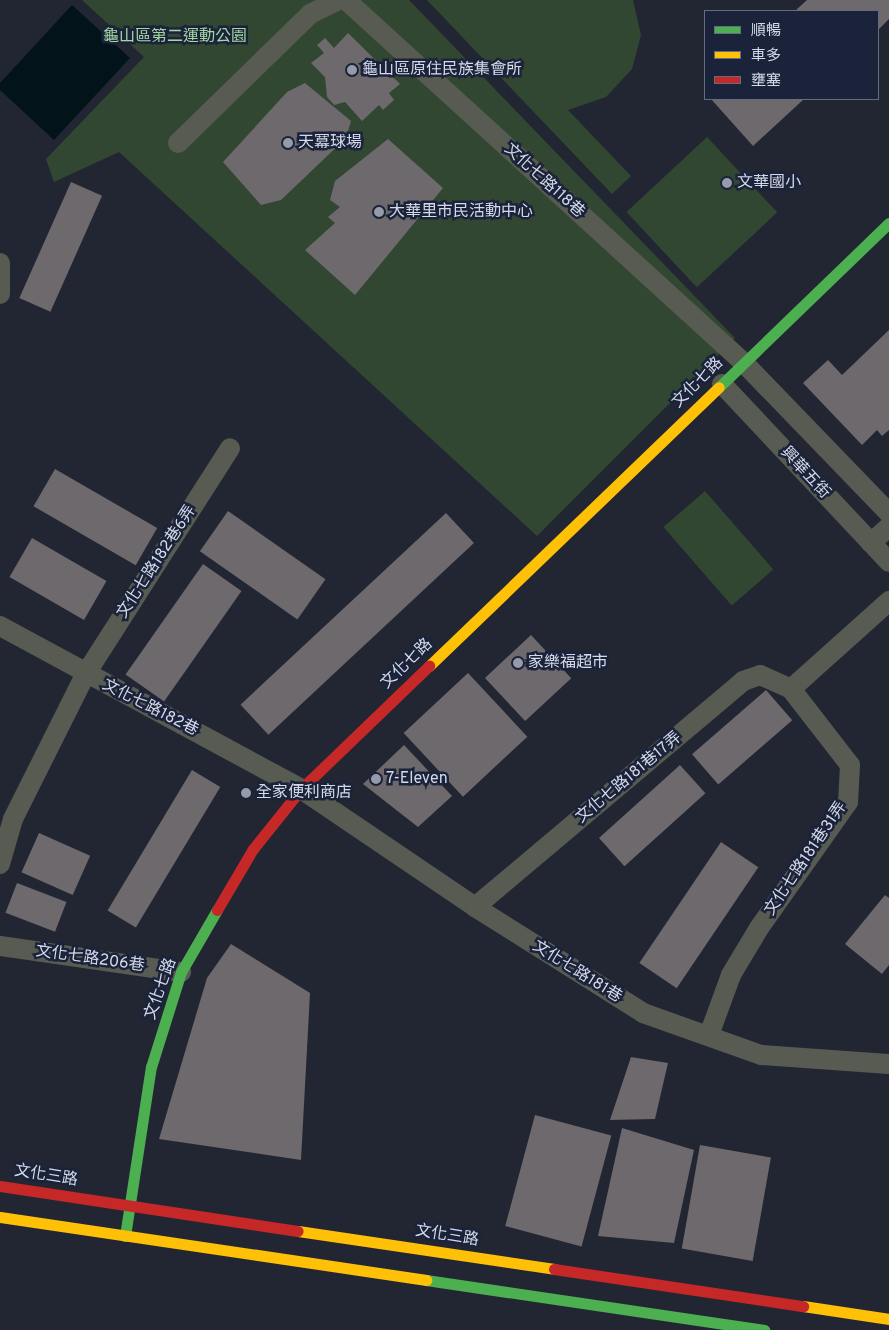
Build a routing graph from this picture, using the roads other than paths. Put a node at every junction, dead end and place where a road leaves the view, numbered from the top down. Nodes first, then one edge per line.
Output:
1 (340, 0) edge
2 (346, 0) edge
3 (178, 143) dead end
4 (889, 223) edge
5 (1, 266) edge
6 (0, 294) edge
7 (743, 362) junction
8 (722, 384) junction
9 (230, 448) dead end
10 (889, 512) edge
11 (889, 527) edge
12 (871, 543) junction
13 (889, 562) edge
14 (889, 601) edge
15 (0, 626) edge
16 (85, 675) junction
17 (791, 690) junction
18 (301, 789) junction
19 (0, 864) edge
20 (475, 908) junction
21 (0, 946) edge
22 (181, 972) junction
23 (709, 1035) junction
24 (889, 1064) edge
25 (0, 1186) edge
26 (128, 1205) junction
27 (0, 1218) edge
28 (125, 1236) junction
29 (889, 1319) edge
30 (764, 1330) edge

1 - 3 street
2 - 7 street, 文化七路118巷
4 - 7 street, 文化七路
5 - 6 street
7 - 8 street, 文化七路
7 - 10 street, 興華五街
8 - 12 street, 興華五街
8 - 18 street, 文化七路
9 - 16 street, 文化七路182巷6弄
11 - 12 street
12 - 13 street, 興華五街
14 - 17 street
15 - 16 street, 文化七路182巷
16 - 18 street, 文化七路182巷
16 - 19 street, 文化七路182巷6弄
17 - 20 street, 文化七路181巷17弄
17 - 23 street, 文化七路181巷31弄
18 - 20 street, 文化七路181巷
18 - 22 street, 文化七路
20 - 23 street, 文化七路181巷
21 - 22 street, 文化七路206巷
22 - 26 street, 文化七路
23 - 24 street, 文化七路181巷
25 - 26 street, 文化三路
26 - 28 street, 文化七路
26 - 29 street, 文化三路
27 - 28 street
28 - 30 street

